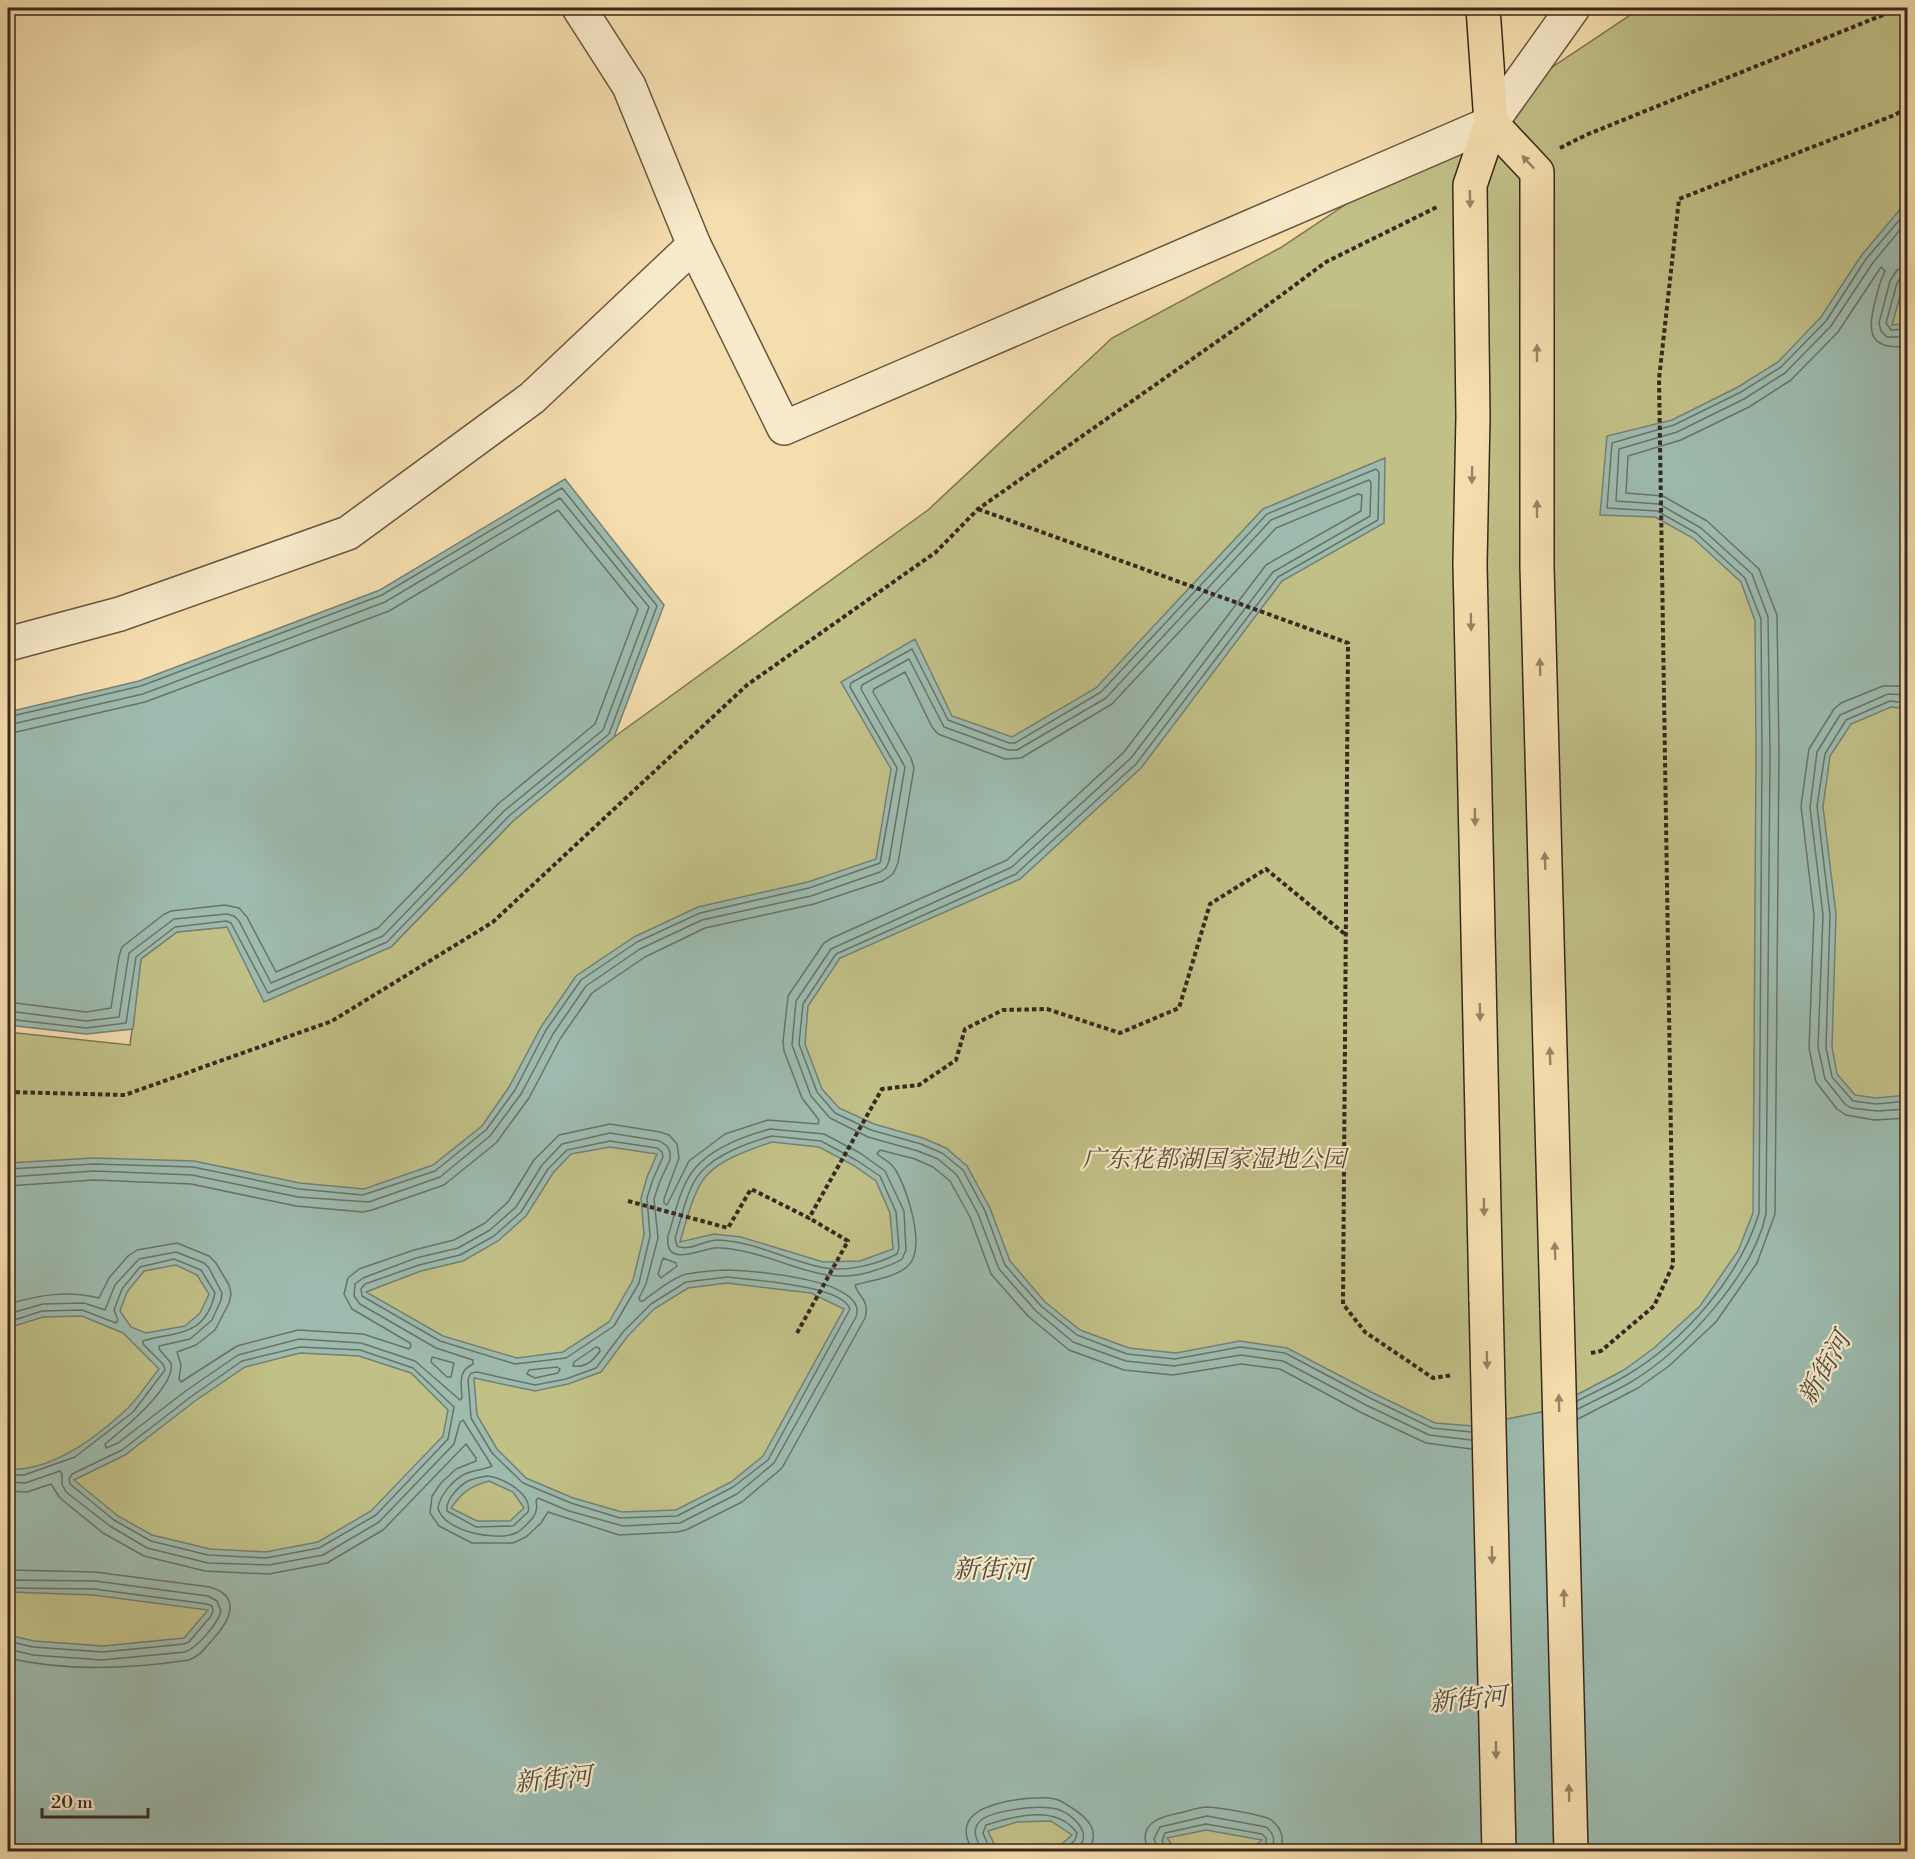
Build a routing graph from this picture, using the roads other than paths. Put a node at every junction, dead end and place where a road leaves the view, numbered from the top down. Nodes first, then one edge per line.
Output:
1 (579, 8) edge
2 (1484, 8) edge
3 (1573, 8) edge
4 (1491, 123) junction
5 (694, 245) junction
6 (8, 644) edge
7 (1499, 1851) edge
8 (1571, 1851) edge

1 - 5 street
2 - 4 main road
3 - 4 street
4 - 5 street
4 -> 7 main road, bridge
8 -> 4 main road, bridge
5 - 6 street

